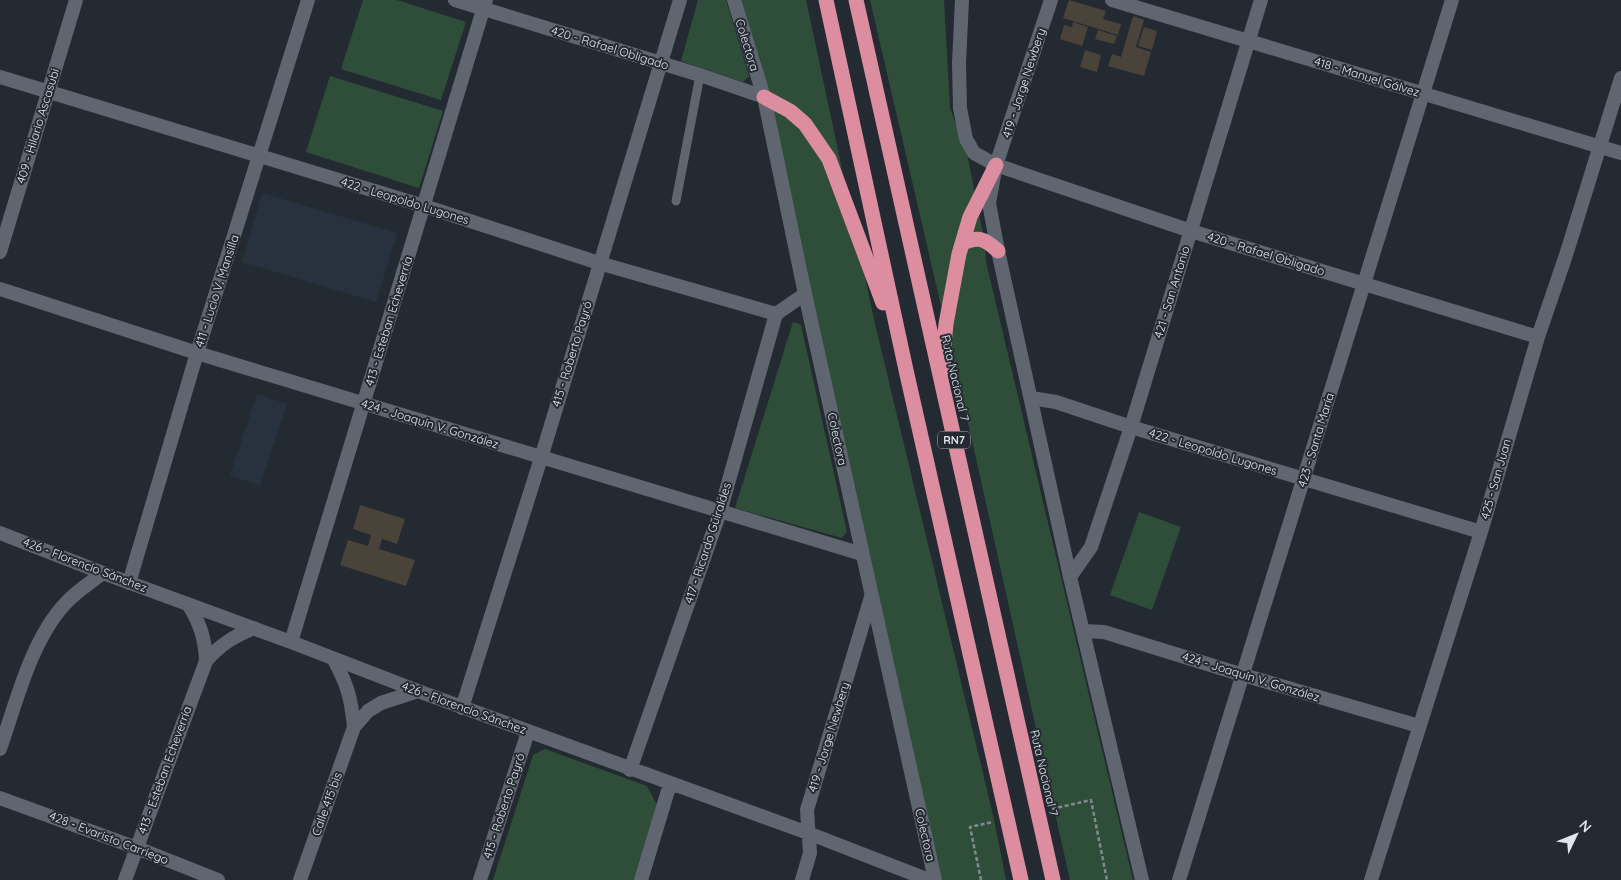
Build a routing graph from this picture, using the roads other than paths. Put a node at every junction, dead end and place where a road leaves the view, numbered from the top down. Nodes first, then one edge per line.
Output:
1 (76, 0) edge
2 (308, 0) edge
3 (455, 0) edge
4 (680, 0) edge
5 (734, 0) edge
6 (826, 0) edge
7 (856, 0) edge
8 (962, 0) edge
9 (1051, 0) edge
10 (1112, 0) edge
11 (1261, 0) edge
12 (1452, 0) edge
13 (484, 4) edge
14 (1248, 42) junction
15 (660, 63) junction
16 (700, 74) junction
17 (0, 77) edge
18 (1621, 78) edge
19 (48, 92) junction
20 (1423, 94) junction
21 (764, 97) junction
22 (1600, 147) junction
23 (1621, 153) edge
24 (260, 157) junction
25 (996, 165) junction
26 (676, 201) dead end
27 (424, 206) junction
28 (1191, 231) junction
29 (963, 243) junction
30 (998, 251) junction
31 (0, 252) edge
32 (599, 263) junction
33 (1364, 284) junction
34 (0, 289) edge
35 (805, 294) junction
36 (776, 314) junction
37 (1538, 336) junction
38 (197, 353) junction
39 (906, 370) junction
40 (1031, 398) junction
41 (364, 404) junction
42 (947, 410) junction
43 (1131, 427) junction
44 (541, 458) junction
45 (1304, 479) junction
46 (720, 512) junction
47 (0, 532) edge
48 (1481, 532) junction
49 (862, 554) junction
50 (103, 573) junction
51 (1070, 578) junction
52 (129, 582) junction
53 (871, 597) junction
54 (188, 604) junction
55 (254, 628) junction
56 (1084, 631) junction
57 (292, 642) junction
58 (334, 660) junction
59 (206, 661) junction
60 (1243, 675) junction
61 (418, 692) junction
62 (462, 708) junction
63 (1419, 726) junction
64 (354, 727) junction
65 (528, 732) junction
66 (0, 749) edge
67 (630, 770) junction
68 (670, 784) junction
69 (0, 798) edge
70 (808, 833) junction
71 (137, 848) junction
72 (125, 880) edge
73 (218, 880) edge
74 (300, 880) edge
75 (480, 880) edge
76 (641, 880) edge
77 (802, 880) edge
78 (929, 880) edge
79 (935, 880) edge
80 (1021, 880) edge
81 (1053, 880) edge
82 (1142, 880) edge
83 (1179, 880) edge
84 (1371, 880) edge

1 - 19 street, 409 - Hilario Ascasubi
2 - 24 street, 411 - Lucio V. Mansilla
3 - 13 street, 420 - Rafael Obligado
4 - 15 street, 415 - Roberto Payró
5 - 21 street, Colectora
6 - 39 highway, RN7
7 - 42 highway, Ruta Nacional 7 / RN7
8 - 25 street, 420 - Rafael Obligado
9 - 25 street, 419 - Jorge Newbery
10 - 14 street, 418 - Manuel Gálvez
11 - 14 street, 421 - San Antonio
12 - 20 street, 423 - Santa María
13 - 15 street, 420 - Rafael Obligado
13 - 27 street, 413 - Esteban Echeverría
14 - 20 street, 418 - Manuel Gálvez
14 - 28 street, 421 - San Antonio
15 - 16 street, 420 - Rafael Obligado
15 - 32 street, 415 - Roberto Payró
16 - 21 street, 420 - Rafael Obligado
16 - 26 lane
17 - 19 street, 422 - Leopoldo Lugones
18 - 22 street, 425 - San Juan
19 - 24 street, 422 - Leopoldo Lugones
19 - 31 street, 409 - Hilario Ascasubi
20 - 22 street, 418 - Manuel Gálvez
20 - 33 street, 423 - Santa María
21 - 35 street, Colectora
21 - 39 highway
22 - 23 street, 418 - Manuel Gálvez
22 - 37 street, 425 - San Juan
24 - 27 street, 422 - Leopoldo Lugones
24 - 38 street, 411 - Lucio V. Mansilla
25 - 28 street, 420 - Rafael Obligado
25 - 29 highway
25 - 30 street
27 - 32 street, 422 - Leopoldo Lugones
27 - 41 street, 413 - Esteban Echeverría
28 - 33 street, 420 - Rafael Obligado
28 - 43 street, 421 - San Antonio
29 - 30 highway
29 - 42 highway
30 - 40 street
32 - 36 street, 422 - Leopoldo Lugones
32 - 44 street, 415 - Roberto Payró
33 - 37 street, 420 - Rafael Obligado
33 - 45 street, 423 - Santa María
34 - 38 street, 424 - Joaquín V. González
35 - 36 street
35 - 49 street, Colectora
36 - 46 street, 417 - Ricardo Güiraldes
37 - 48 street, 425 - San Juan
38 - 41 street, 424 - Joaquín V. González
38 - 52 street, 411 - Lucio V. Mansilla
39 - 80 highway, RN7
40 - 43 street, 422 - Leopoldo Lugones
40 - 51 street
41 - 44 street, 424 - Joaquín V. González
41 - 57 street, 413 - Esteban Echeverría
42 - 81 highway, Ruta Nacional 7 / RN7
43 - 45 street, 422 - Leopoldo Lugones
43 - 51 street, 421 - San Antonio
44 - 46 street, 424 - Joaquín V. González
44 - 62 street, 415 - Roberto Payró
45 - 48 street, 422 - Leopoldo Lugones
45 - 60 street, 423 - Santa María
46 - 49 street, 424 - Joaquín V. González
46 - 67 street, 417 - Ricardo Güiraldes
47 - 50 street, 426 - Florencio Sánchez
48 - 63 street, 425 - San Juan
49 - 53 street, Colectora
50 - 52 street, 426 - Florencio Sánchez
50 - 66 street
51 - 56 street
52 - 54 street, 426 - Florencio Sánchez
53 - 70 street, 419 - Jorge Newbery
53 - 79 street, Colectora
54 - 55 street, 426 - Florencio Sánchez
54 - 59 street, 413 - Esteban Echeverría
55 - 57 street, 426 - Florencio Sánchez
55 - 59 street, 413 - Esteban Echeverría
56 - 60 street, 424 - Joaquín V. González
56 - 82 street
57 - 58 street, 426 - Florencio Sánchez
58 - 61 street, 426 - Florencio Sánchez
58 - 64 street, Calle 415 bis
59 - 71 street, 413 - Esteban Echeverría
60 - 63 street, 424 - Joaquín V. González
60 - 83 street, 423 - Santa María
61 - 62 street, 426 - Florencio Sánchez
61 - 64 street, Calle 415 bis
62 - 65 street, 426 - Florencio Sánchez
63 - 84 street, 425 - San Juan
64 - 74 street, Calle 415 bis
65 - 67 street, 426 - Florencio Sánchez
65 - 75 street, 415 - Roberto Payró
67 - 68 street, 426 - Florencio Sánchez
68 - 70 street, 426 - Florencio Sánchez
68 - 76 street
69 - 71 street, 428 - Evaristo Carriego
70 - 77 street, 419 - Jorge Newbery
70 - 78 street, 426 - Florencio Sánchez
71 - 72 street, 413 - Esteban Echeverría
71 - 73 street, 428 - Evaristo Carriego

